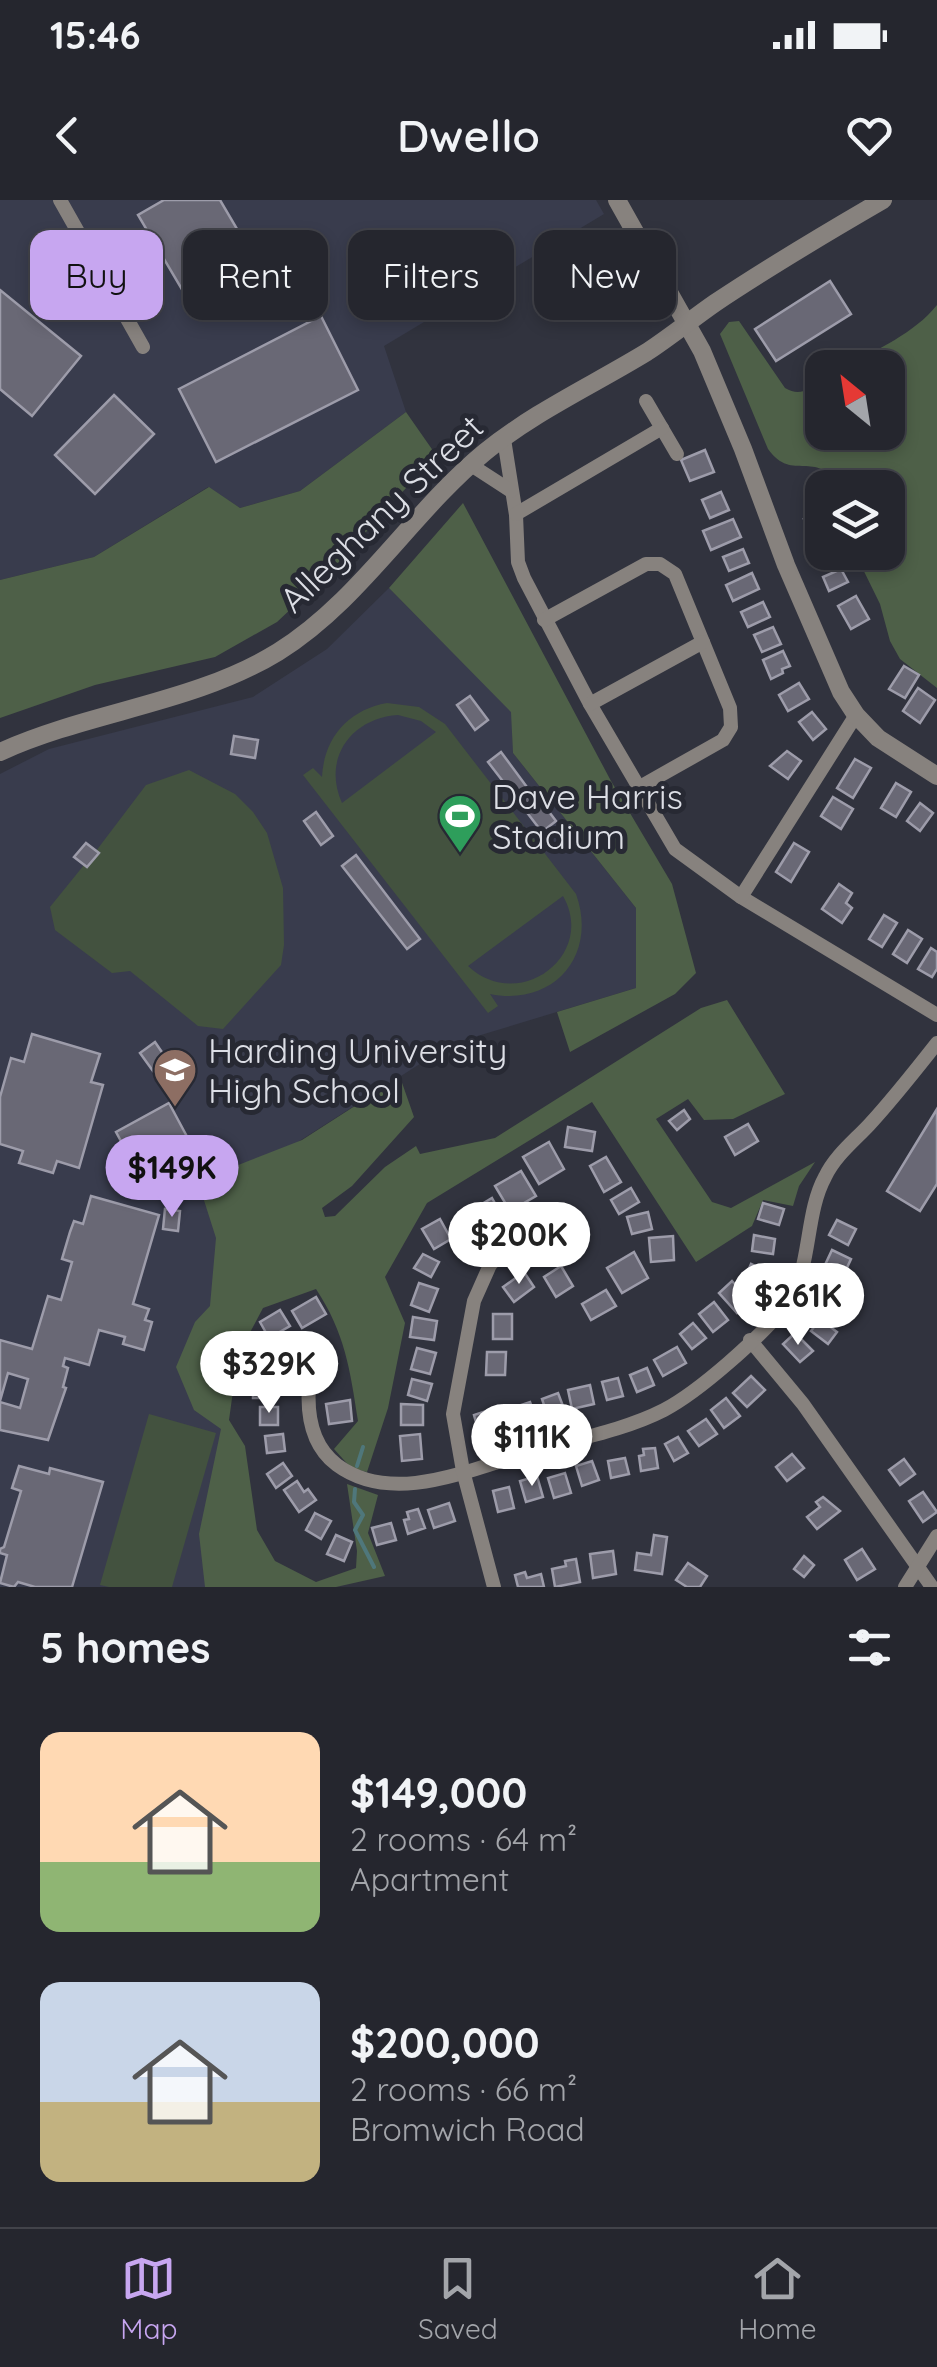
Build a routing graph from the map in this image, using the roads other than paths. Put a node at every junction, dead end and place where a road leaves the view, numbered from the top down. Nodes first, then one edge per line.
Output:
1 (60, 200) edge
2 (617, 200) edge
3 (883, 200) edge
4 (688, 323) junction
5 (143, 348) dead end
6 (646, 401) dead end
7 (662, 428) junction
8 (504, 439) junction
9 (677, 454) dead end
10 (472, 465) junction
11 (510, 491) junction
12 (516, 514) junction
13 (544, 620) junction
14 (703, 642) junction
15 (590, 704) junction
16 (856, 714) junction
17 (0, 752) edge
18 (937, 776) edge
19 (638, 788) junction
20 (741, 896) junction
21 (937, 1015) edge
22 (937, 1043) edge
23 (573, 1222) dead end
24 (750, 1340) junction
25 (310, 1376) dead end
26 (462, 1471) junction
27 (937, 1536) edge
28 (918, 1566) junction
29 (494, 1587) edge
30 (905, 1587) edge
31 (932, 1587) edge

1 - 5 street
2 - 4 street
3 - 4 street, Alleghany Street
4 - 8 street, Alleghany Street
4 - 16 street
6 - 7 street
7 - 9 street
7 - 12 street
8 - 10 street, Alleghany Street
8 - 11 street
10 - 11 street
10 - 17 street, Alleghany Street
11 - 12 street
12 - 13 street
13 - 14 street
13 - 15 street
14 - 15 street
14 - 19 street
15 - 19 street
16 - 18 street
16 - 20 street
19 - 20 street
20 - 21 street
22 - 24 street
23 - 26 street
24 - 26 street
24 - 28 street
25 - 26 street
26 - 29 street
27 - 28 street
28 - 30 street
28 - 31 street

